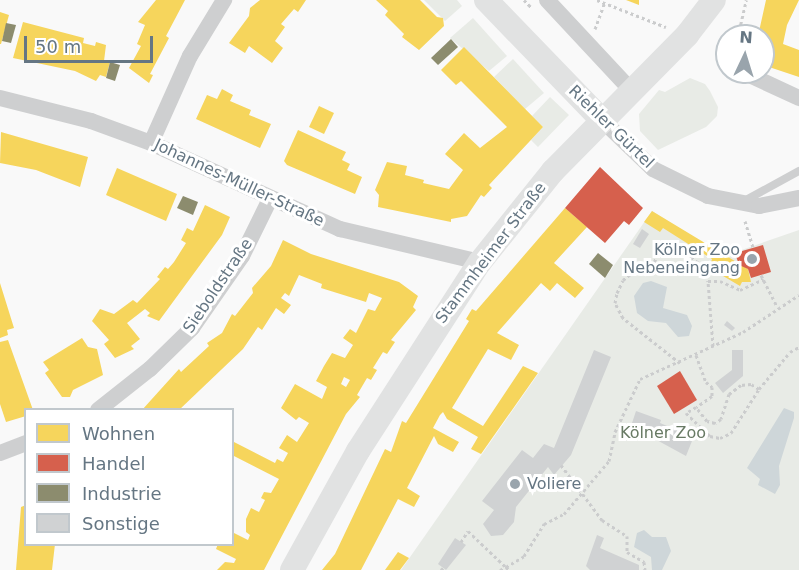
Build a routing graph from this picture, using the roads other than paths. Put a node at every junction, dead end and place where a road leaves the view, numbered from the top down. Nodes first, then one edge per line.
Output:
1 (224, 0) edge
2 (486, 0) edge
3 (547, 0) edge
4 (714, 0) edge
5 (769, 84) edge
6 (631, 90) junction
7 (0, 98) edge
8 (799, 98) edge
9 (603, 121) junction
10 (151, 142) junction
11 (799, 171) edge
12 (799, 198) edge
13 (270, 199) junction
14 (740, 204) junction
15 (480, 262) junction
16 (101, 408) edge
17 (24, 444) edge
18 (0, 453) edge
19 (292, 570) edge

1 - 10 street
2 - 9 street, Riehler Gürtel
3 - 6 street
4 - 6 street, Stammheimer Straße
5 - 8 street
6 - 9 street, Stammheimer Straße
7 - 10 street, Johannes-Müller-Straße
9 - 14 street, Riehler Gürtel
9 - 15 street, Stammheimer Straße
10 - 13 street, Johannes-Müller-Straße
11 - 14 lane
12 - 14 street, Riehler Gürtel
13 - 15 street, Johannes-Müller-Straße
13 - 16 street, Sieboldstraße
15 - 19 street, Stammheimer Straße
17 - 18 street

